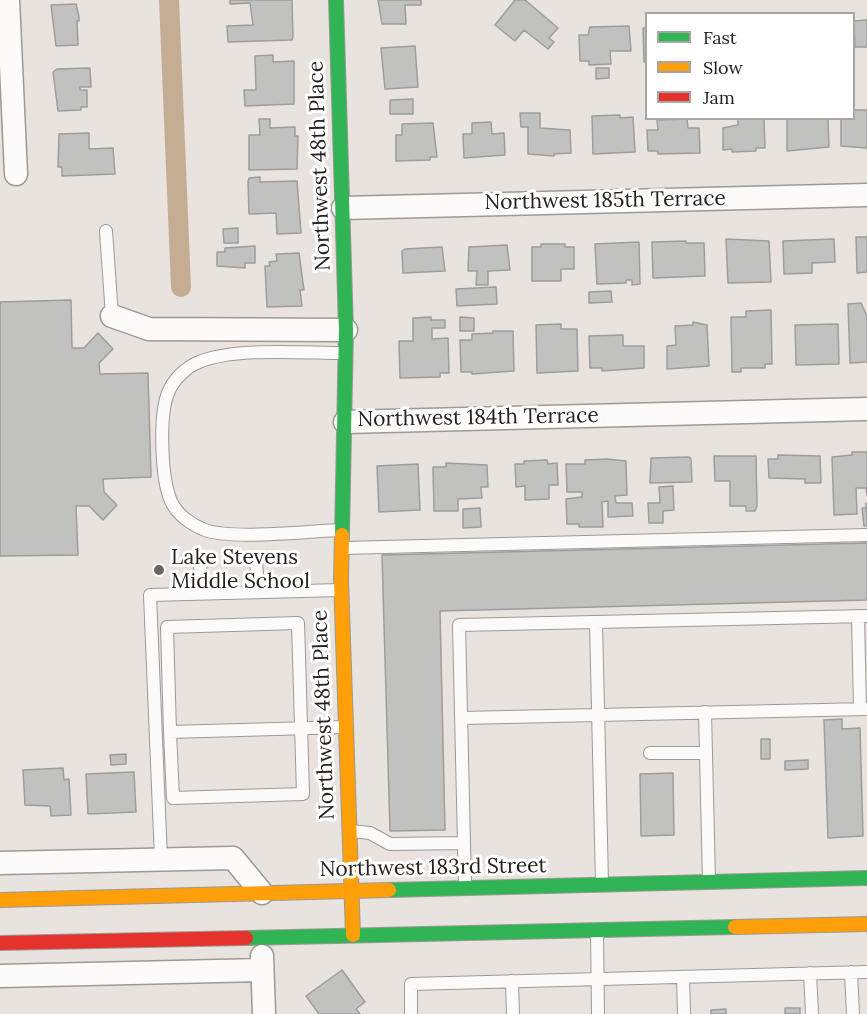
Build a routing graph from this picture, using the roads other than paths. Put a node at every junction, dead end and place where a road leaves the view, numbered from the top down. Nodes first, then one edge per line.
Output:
1 (8, 0) edge
2 (336, 0) edge
3 (16, 174) dead end
4 (867, 195) edge
5 (343, 208) junction
6 (106, 231) dead end
7 (111, 316) joint
8 (346, 330) junction
9 (345, 353) junction
10 (867, 409) edge
11 (345, 422) junction
12 (342, 530) junction
13 (867, 535) edge
14 (341, 548) junction
15 (200, 559) dead end
16 (256, 559) dead end
17 (341, 590) junction
18 (258, 592) junction
19 (201, 593) junction
20 (862, 616) edge
21 (596, 622) junction
22 (864, 709) edge
23 (705, 712) junction
24 (598, 715) junction
25 (462, 718) junction
26 (346, 727) junction
27 (301, 728) junction
28 (170, 732) junction
29 (650, 753) dead end
30 (706, 753) junction
31 (350, 831) junction
32 (464, 843) junction
33 (161, 859) junction
34 (0, 863) edge
35 (867, 878) edge
36 (709, 882) junction
37 (602, 885) junction
38 (465, 888) junction
39 (352, 891) junction
40 (262, 893) junction
41 (0, 900) edge
42 (842, 908) dead end
43 (867, 924) edge
44 (802, 925) junction
45 (597, 930) junction
46 (353, 935) junction
47 (262, 937) junction
48 (0, 943) edge
49 (262, 969) junction
50 (851, 972) junction
51 (867, 972) edge
52 (810, 973) junction
53 (0, 976) edge
54 (683, 977) junction
55 (597, 979) junction
56 (513, 981) junction
57 (811, 997) junction
58 (264, 1014) edge
59 (411, 1014) edge
60 (513, 1014) edge
61 (598, 1014) edge
62 (684, 1014) edge
63 (805, 1014) edge
64 (812, 1014) edge
65 (853, 1014) edge

1 - 3 street
2 - 5 main road, Northwest 48th Place
4 - 5 street, Northwest 185th Terrace
5 - 8 main road, Northwest 48th Place
6 - 7 lane
7 - 8 street
8 - 9 main road, Northwest 184th Terrace
9 - 11 main road, Northwest 184th Terrace
9 - 12 lane
10 - 11 street, Northwest 184th Terrace
11 - 12 main road, Northwest 48th Place
12 - 14 main road, Northwest 48th Place
13 - 14 lane
14 - 17 main road, Northwest 48th Place
15 - 19 lane
16 - 18 lane
17 - 18 lane
17 - 26 main road, Northwest 48th Place
18 - 19 lane
19 - 33 lane
20 - 21 lane
20 - 22 lane
21 - 24 lane
21 - 25 lane
22 - 23 lane
23 - 24 lane
23 - 30 lane
24 - 25 lane
24 - 37 lane
25 - 32 lane
26 - 27 lane
26 - 31 main road, Northwest 48th Place
27 - 28 lane
27 - 28 lane
27 - 28 lane
29 - 30 lane
30 - 36 lane
31 - 32 lane
31 - 39 main road, Northwest 48th Place
32 - 38 lane
33 - 34 street
33 - 40 street
35 - 36 main road, Northwest 183rd Street
36 - 37 main road, Northwest 183rd Street
37 - 38 main road, Northwest 183rd Street
38 - 39 main road, Northwest 183rd Street
39 - 40 main road, Northwest 183rd Street
39 - 46 main road, Northwest 48th Place
40 - 41 main road, Northwest 183rd Street
42 - 44 main road
43 - 44 main road
44 - 45 main road
45 - 46 main road
45 - 55 lane
46 - 47 main road
47 - 48 main road
47 - 49 street
49 - 53 street
49 - 58 street
50 - 51 lane
50 - 52 lane
50 - 65 lane
52 - 54 lane
52 - 57 lane
54 - 55 lane
54 - 62 lane
55 - 56 lane
55 - 61 lane
56 - 59 lane
56 - 60 lane
57 - 63 lane
57 - 64 lane

